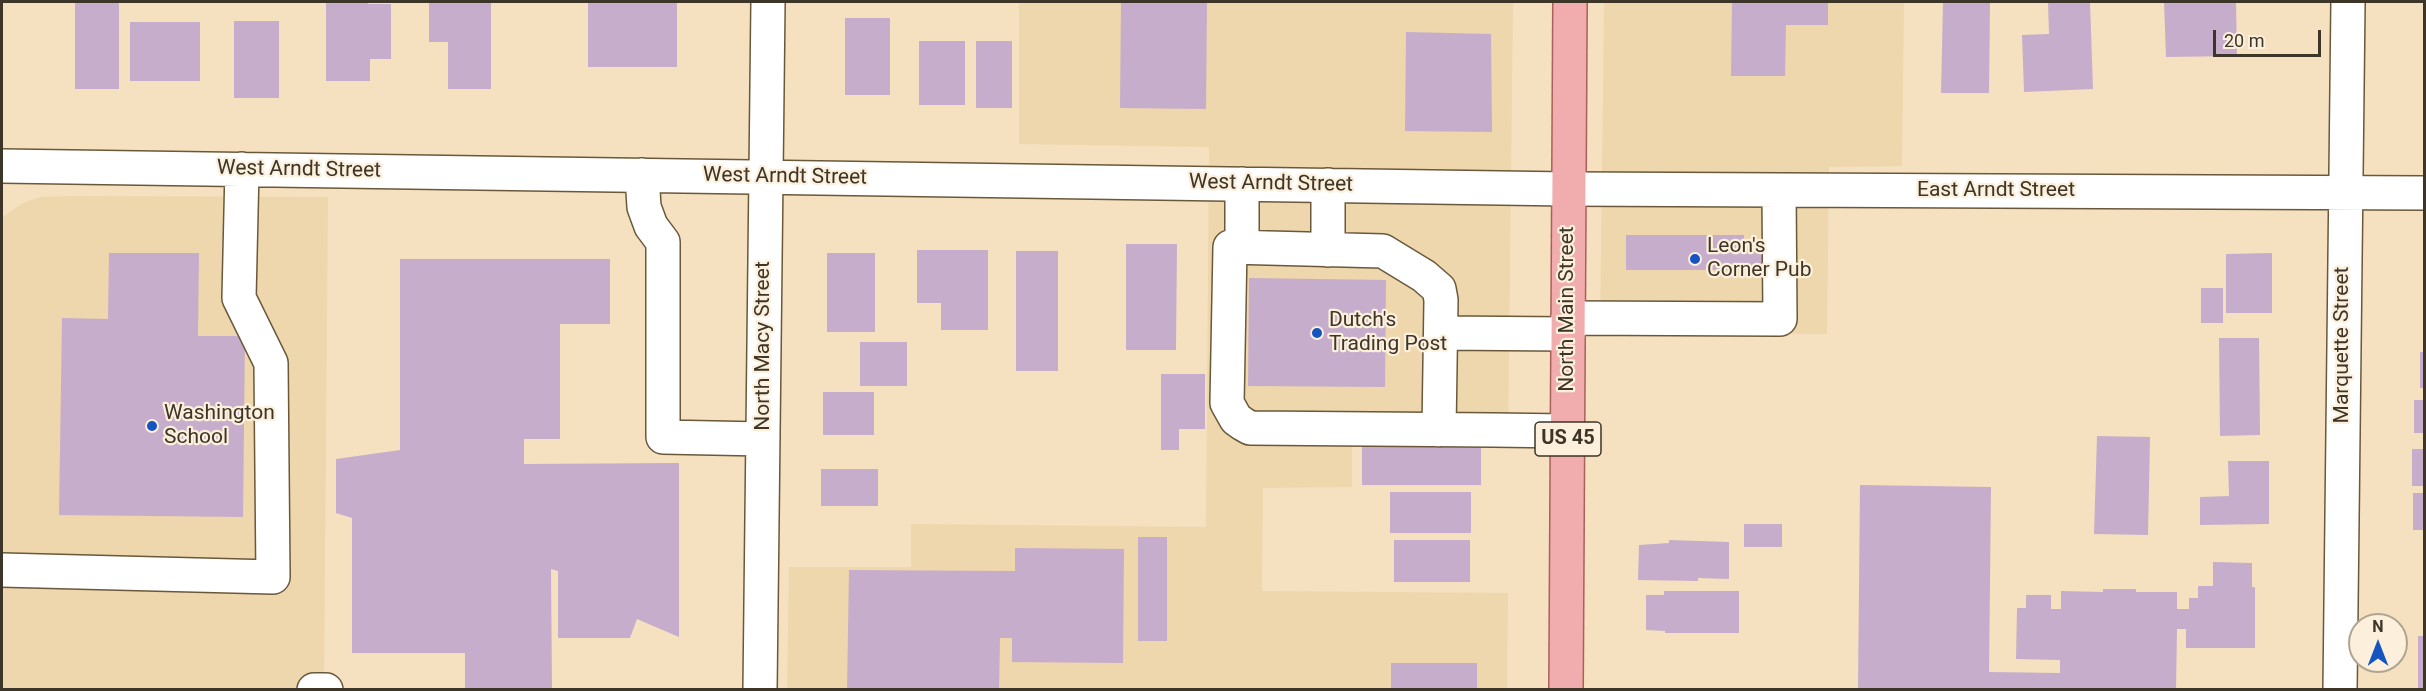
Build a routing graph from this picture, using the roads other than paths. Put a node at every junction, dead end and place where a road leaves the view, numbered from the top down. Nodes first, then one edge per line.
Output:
1 (768, 2) edge
2 (1570, 2) edge
3 (2348, 2) edge
4 (2, 166) edge
5 (242, 169) junction
6 (642, 175) junction
7 (765, 176) junction
8 (1242, 184) junction
9 (1328, 185) junction
10 (1568, 189) junction
11 (1779, 190) junction
12 (2344, 192) junction
13 (2424, 193) edge
14 (1236, 248) junction
15 (1328, 250) junction
16 (1568, 326) junction
17 (1441, 333) junction
18 (1439, 429) junction
19 (1568, 431) junction
20 (763, 439) junction
21 (2, 570) edge
22 (314, 690) edge
23 (326, 690) edge
24 (760, 690) edge
25 (1566, 690) edge
26 (2340, 690) edge

1 - 7 street, North Macy Street
2 - 10 main road, North Main Street / US 45
3 - 12 street, Marquette Street
4 - 5 street, West Arndt Street
5 - 6 street, West Arndt Street
5 - 21 street
6 - 7 street, West Arndt Street
6 - 20 street
7 - 8 street, West Arndt Street
7 - 20 street, North Macy Street
8 - 9 street, West Arndt Street
8 - 14 street
9 - 10 street, West Arndt Street
9 - 15 street
10 - 11 street, East Arndt Street
10 - 16 main road, North Main Street / US 45
11 - 12 street, East Arndt Street
11 - 16 street
12 - 13 street, East Arndt Street
12 - 26 street, Marquette Street
14 - 15 street
14 - 18 street
15 - 17 street
16 - 17 street
16 - 19 main road, North Main Street / US 45
17 - 18 street
18 - 19 street
19 - 25 main road, North Main Street / US 45
20 - 24 street, North Macy Street
22 - 23 street

